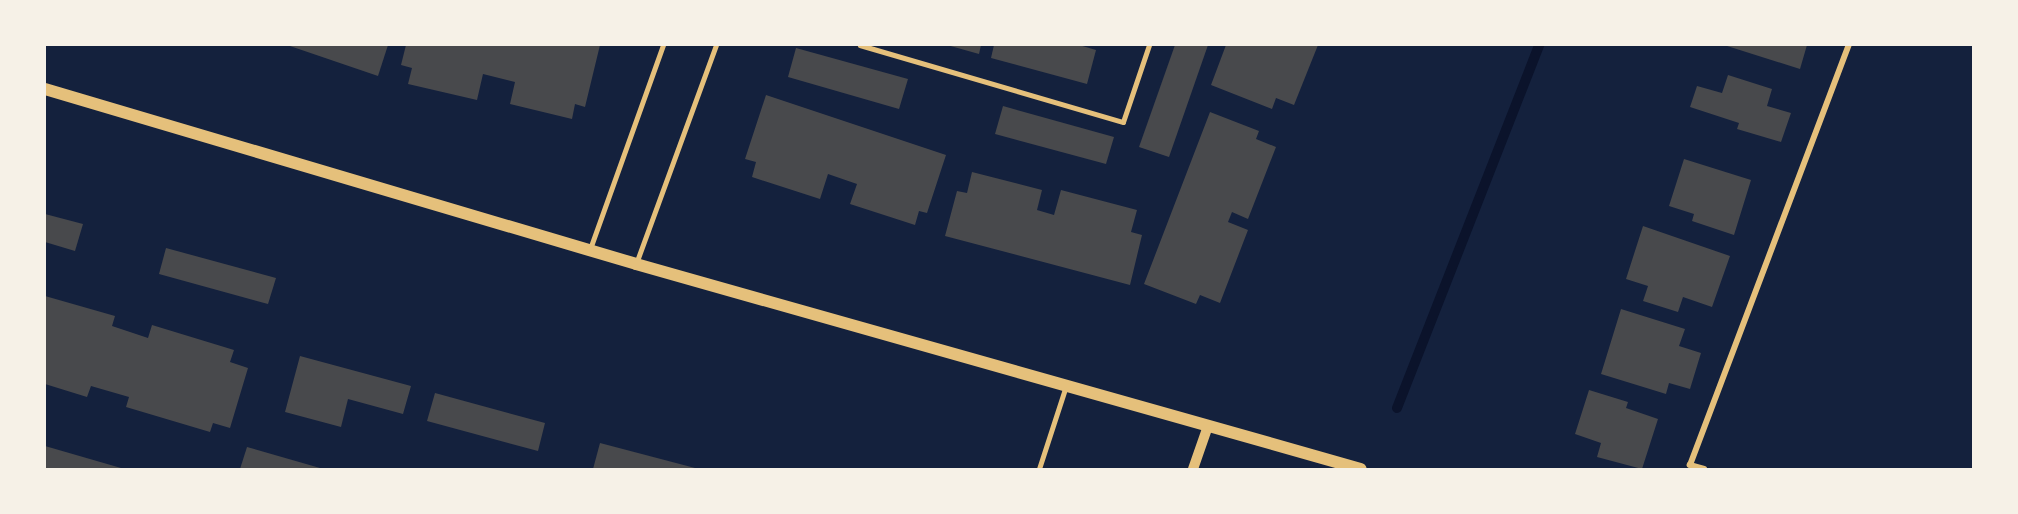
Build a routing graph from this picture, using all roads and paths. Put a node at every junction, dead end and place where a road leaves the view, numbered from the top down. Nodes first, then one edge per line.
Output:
1 (663, 45) edge
2 (716, 45) edge
3 (860, 45) edge
4 (1149, 45) edge
5 (1849, 45) edge
6 (45, 89) edge
7 (589, 250) junction
8 (636, 264) junction
9 (1066, 386) junction
10 (1209, 426) junction
11 (1039, 469) edge
12 (1193, 469) edge
13 (1361, 469) edge
14 (1704, 469) edge

1 - 7 lane
2 - 8 lane
3 - 4 lane
5 - 14 street
6 - 7 main road
7 - 8 main road
8 - 9 main road
9 - 10 main road
9 - 11 lane
10 - 12 street
10 - 13 main road

